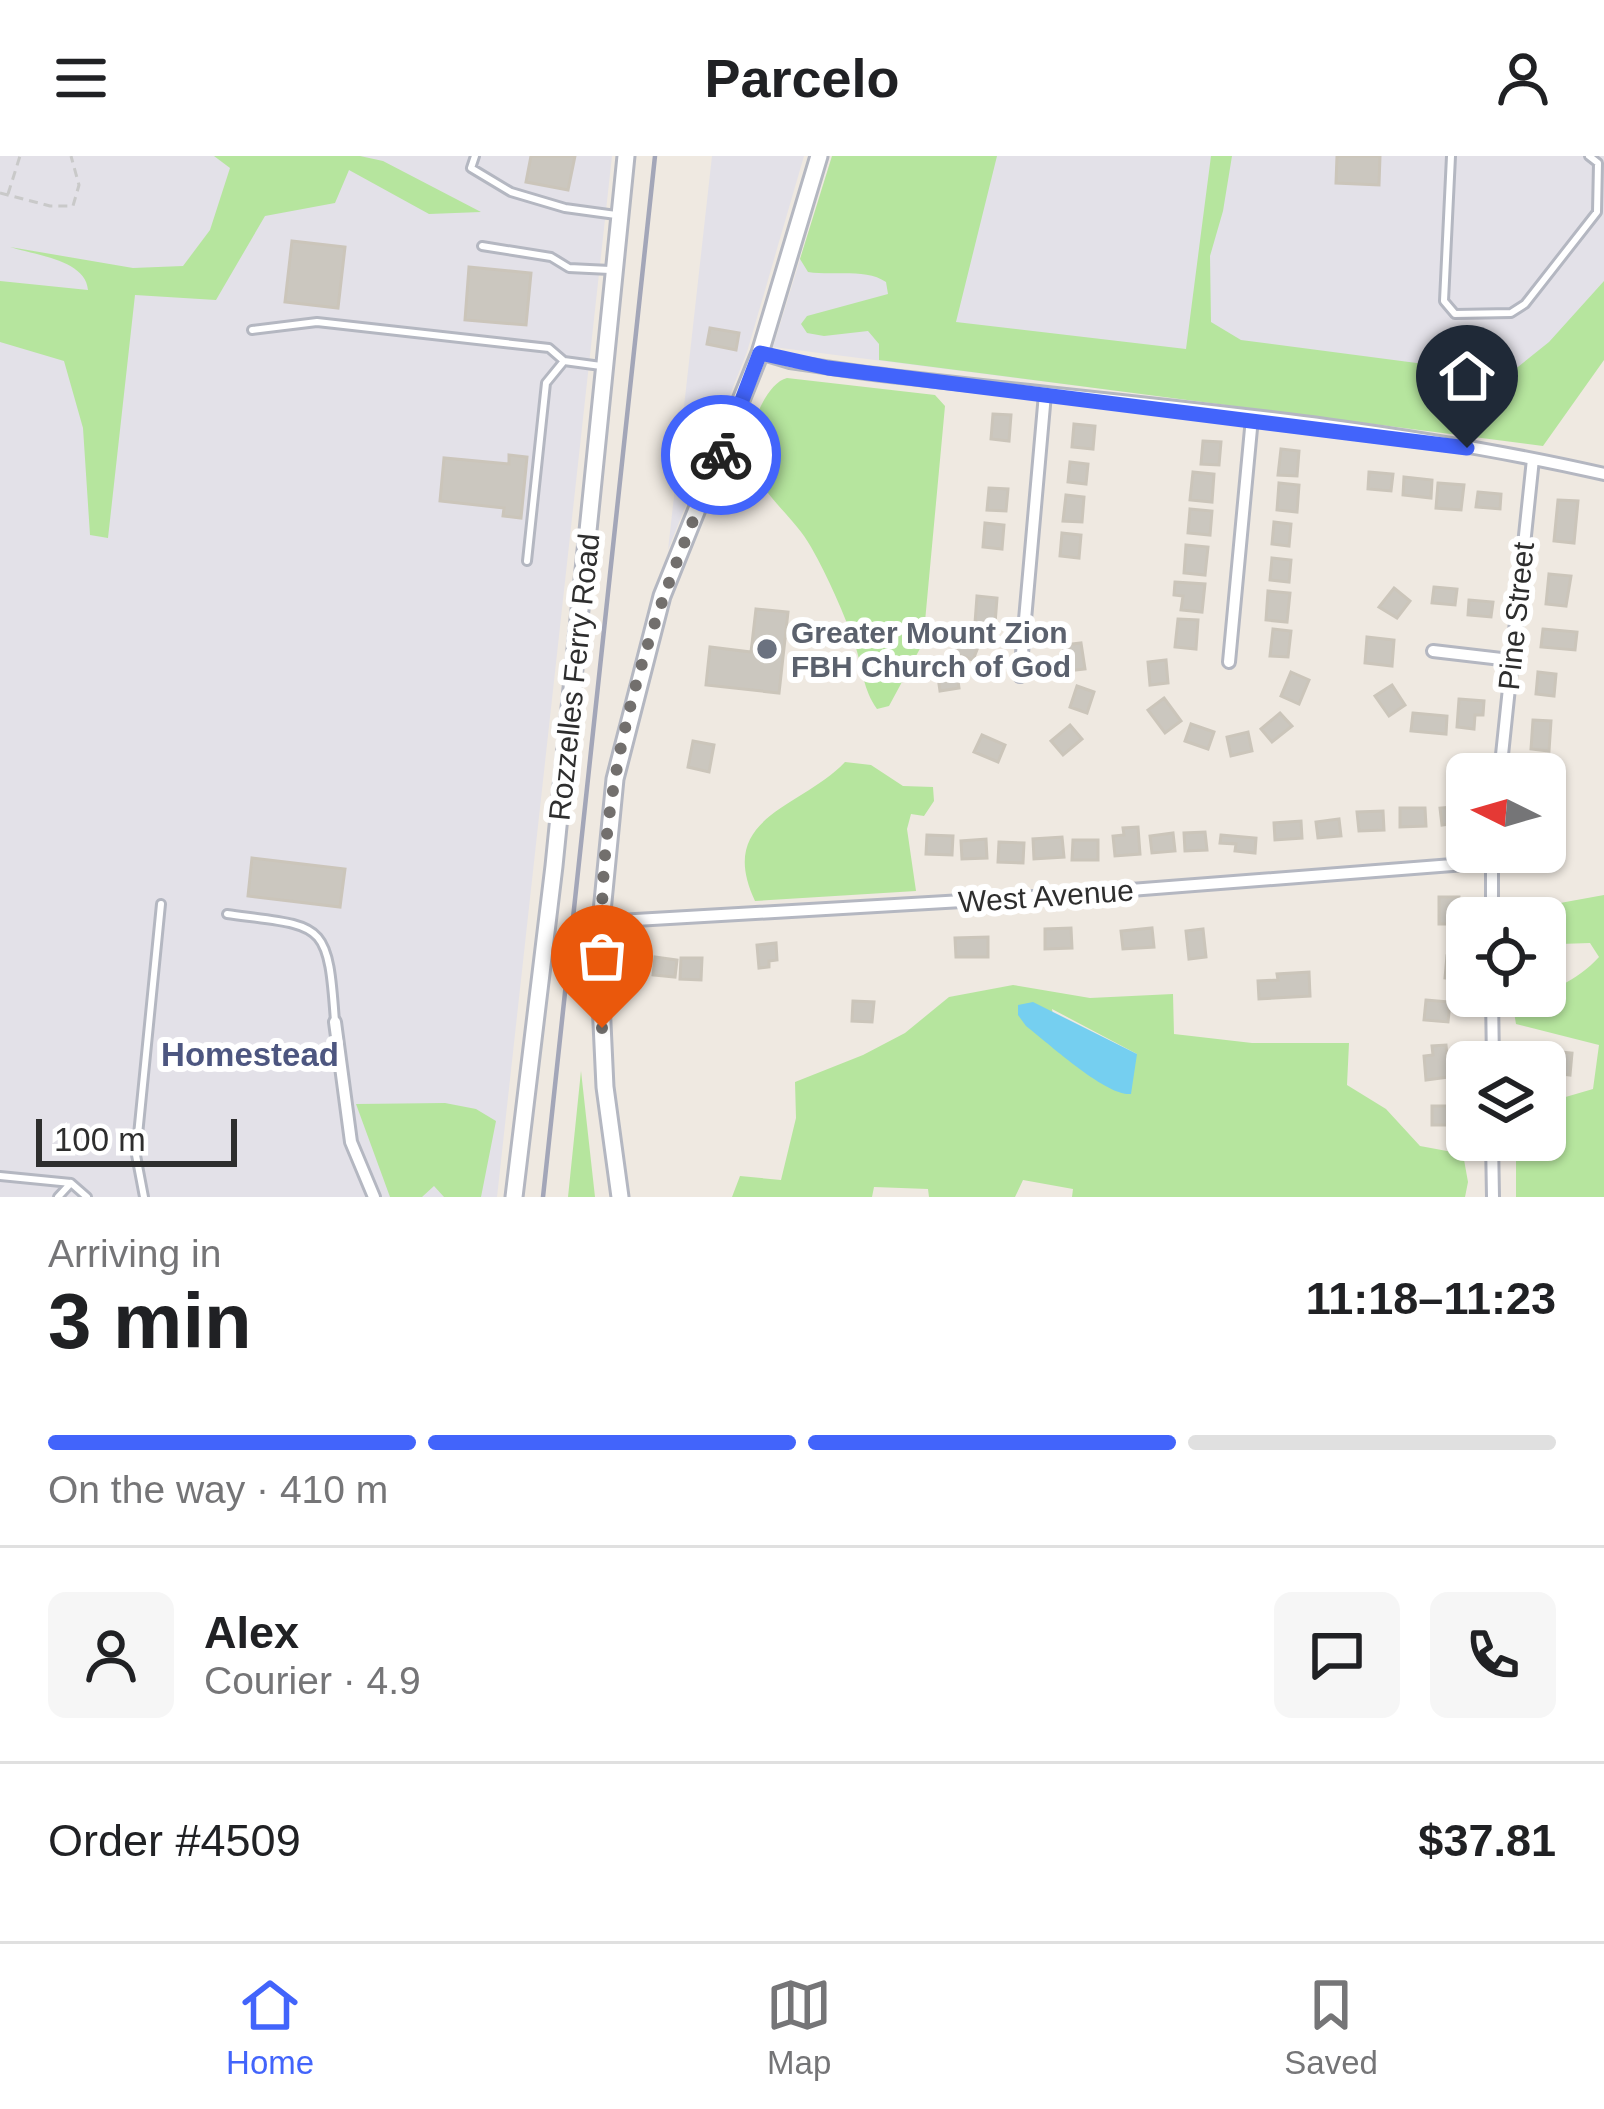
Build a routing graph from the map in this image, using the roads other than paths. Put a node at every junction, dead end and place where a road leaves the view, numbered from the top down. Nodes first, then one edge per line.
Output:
1 (476, 156) edge
2 (626, 156) edge
3 (819, 156) edge
4 (1451, 156) edge
5 (1589, 156) edge
6 (620, 216) junction
7 (482, 246) dead end
8 (614, 270) junction
9 (252, 330) dead end
10 (760, 353) junction
11 (564, 361) junction
12 (607, 367) junction
13 (1045, 394) junction
14 (1252, 418) junction
15 (1533, 459) junction
16 (1604, 474) edge
17 (527, 561) dead end
18 (1433, 651) dead end
19 (1510, 660) junction
20 (1229, 662) dead end
21 (1020, 676) dead end
22 (1502, 753) edge
23 (1446, 861) edge
24 (161, 904) dead end
25 (227, 914) dead end
26 (601, 922) junction
27 (335, 1022) joint
28 (1492, 1161) edge
29 (0, 1176) edge
30 (71, 1183) junction
31 (58, 1197) edge
32 (87, 1197) edge
33 (144, 1197) edge
34 (374, 1197) edge
35 (514, 1197) edge
36 (620, 1197) edge
37 (1493, 1197) edge

1 - 6 lane
2 - 6 street, Rozzelles Ferry Road
3 - 10 street
4 - 5 lane
6 - 8 street, Rozzelles Ferry Road
7 - 8 lane
8 - 12 street, Rozzelles Ferry Road
9 - 11 lane
10 - 13 street
10 - 26 street
11 - 12 lane
11 - 17 lane
12 - 35 street, Rozzelles Ferry Road
13 - 14 street
13 - 21 street
14 - 15 street
14 - 20 street
15 - 16 street
15 - 19 street, Pine Street
18 - 19 street
19 - 22 street, Pine Street
23 - 26 street, West Avenue
24 - 33 lane
25 - 27 lane
26 - 36 street
27 - 34 street
28 - 37 street
29 - 30 lane
30 - 31 lane
30 - 32 lane

